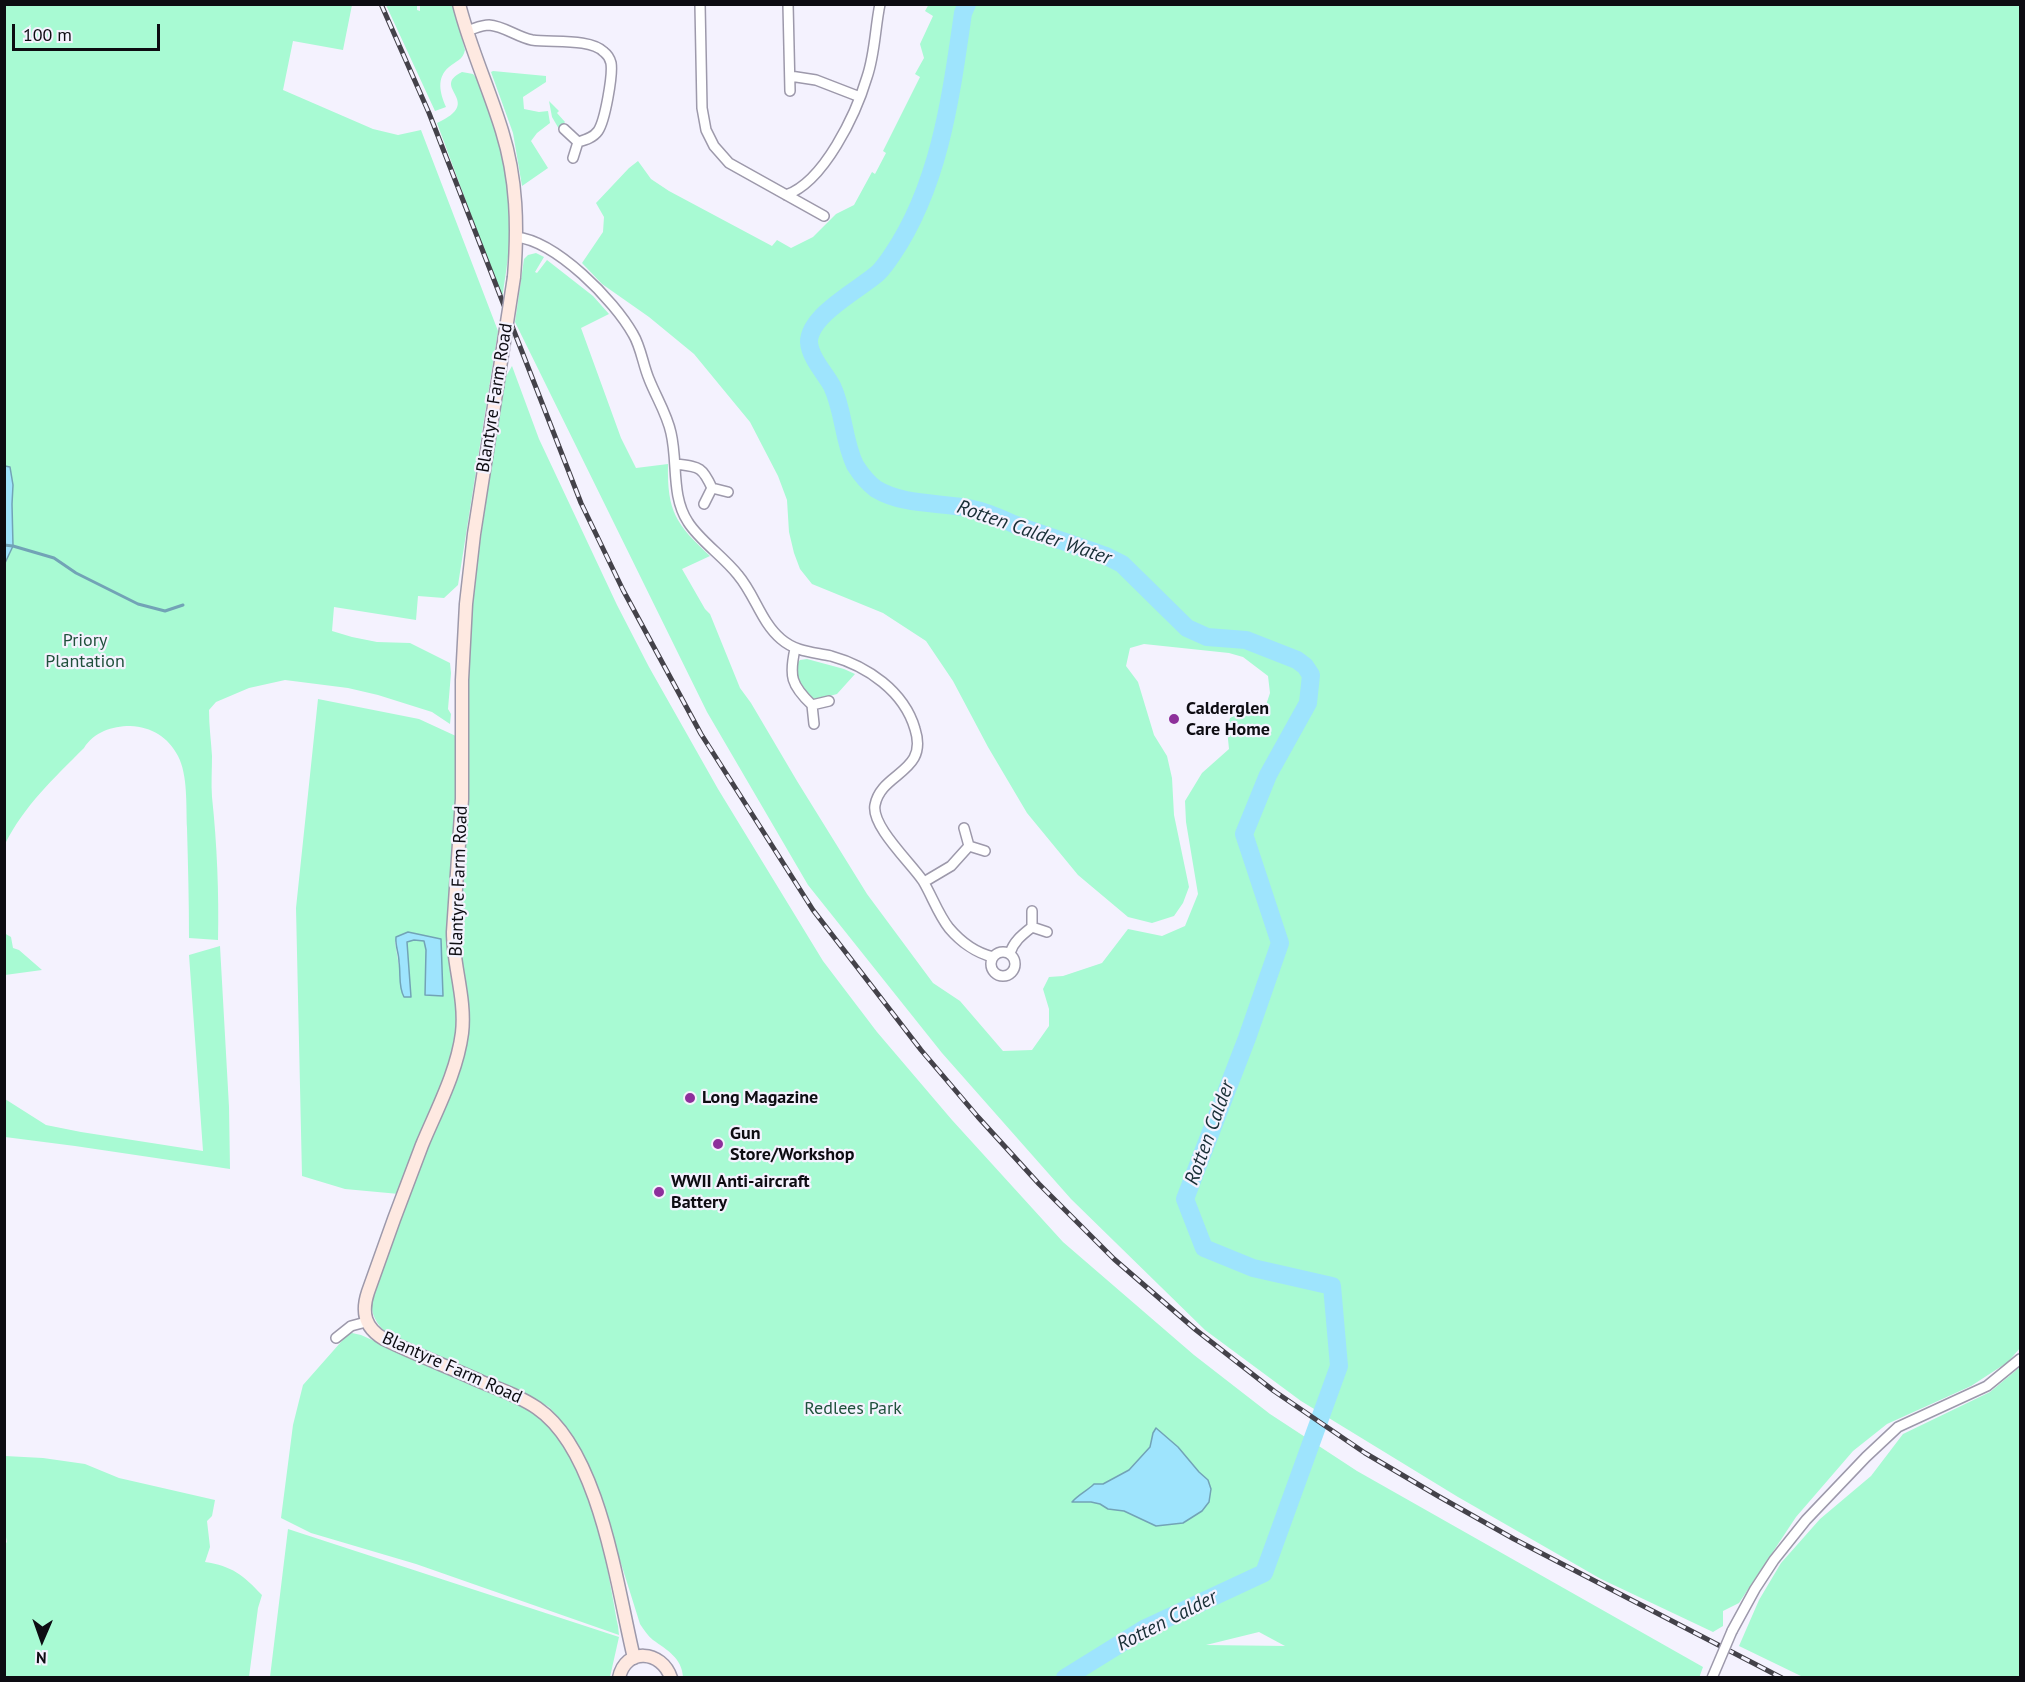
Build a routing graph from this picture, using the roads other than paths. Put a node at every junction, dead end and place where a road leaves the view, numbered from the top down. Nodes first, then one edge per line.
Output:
1 (459, 4) edge
2 (700, 4) edge
3 (789, 4) edge
4 (880, 4) edge
5 (466, 31) junction
6 (790, 76) junction
7 (790, 91) dead end
8 (860, 97) junction
9 (564, 129) dead end
10 (578, 142) junction
11 (573, 158) dead end
12 (786, 195) junction
13 (824, 216) dead end
14 (516, 237) junction
15 (676, 464) junction
16 (712, 488) junction
17 (728, 492) dead end
18 (704, 504) dead end
19 (795, 649) junction
20 (829, 701) dead end
21 (812, 705) junction
22 (814, 724) dead end
23 (964, 828) dead end
24 (969, 846) junction
25 (985, 851) dead end
26 (924, 882) junction
27 (1032, 910) dead end
28 (1032, 927) junction
29 (1047, 932) dead end
30 (1010, 953) junction
31 (993, 957) junction
32 (366, 1322) junction
33 (336, 1338) dead end
34 (2020, 1359) edge
35 (634, 1658) junction
36 (619, 1677) edge
37 (671, 1677) edge
38 (1712, 1677) edge

1 - 5 main road, Blantyre Farm Road
2 - 12 street
3 - 6 street
4 - 8 street
5 - 10 street
5 - 14 main road, Blantyre Farm Road
6 - 7 street
6 - 8 street
8 - 12 street
9 - 10 street
10 - 11 street
12 - 13 street
14 - 15 street
14 - 32 main road, Blantyre Farm Road, bridge
15 - 16 street
15 - 19 street
16 - 17 street
16 - 18 street
19 - 21 street
19 - 26 street
20 - 21 street
21 - 22 street
23 - 24 street
24 - 25 street
24 - 26 street
26 - 31 street
27 - 28 street
28 - 29 street
28 - 30 street
30 - 31 street
30 - 31 street
32 - 33 street
32 - 35 main road, Blantyre Farm Road
34 - 38 street, bridge
35 - 36 main road
35 - 37 main road

